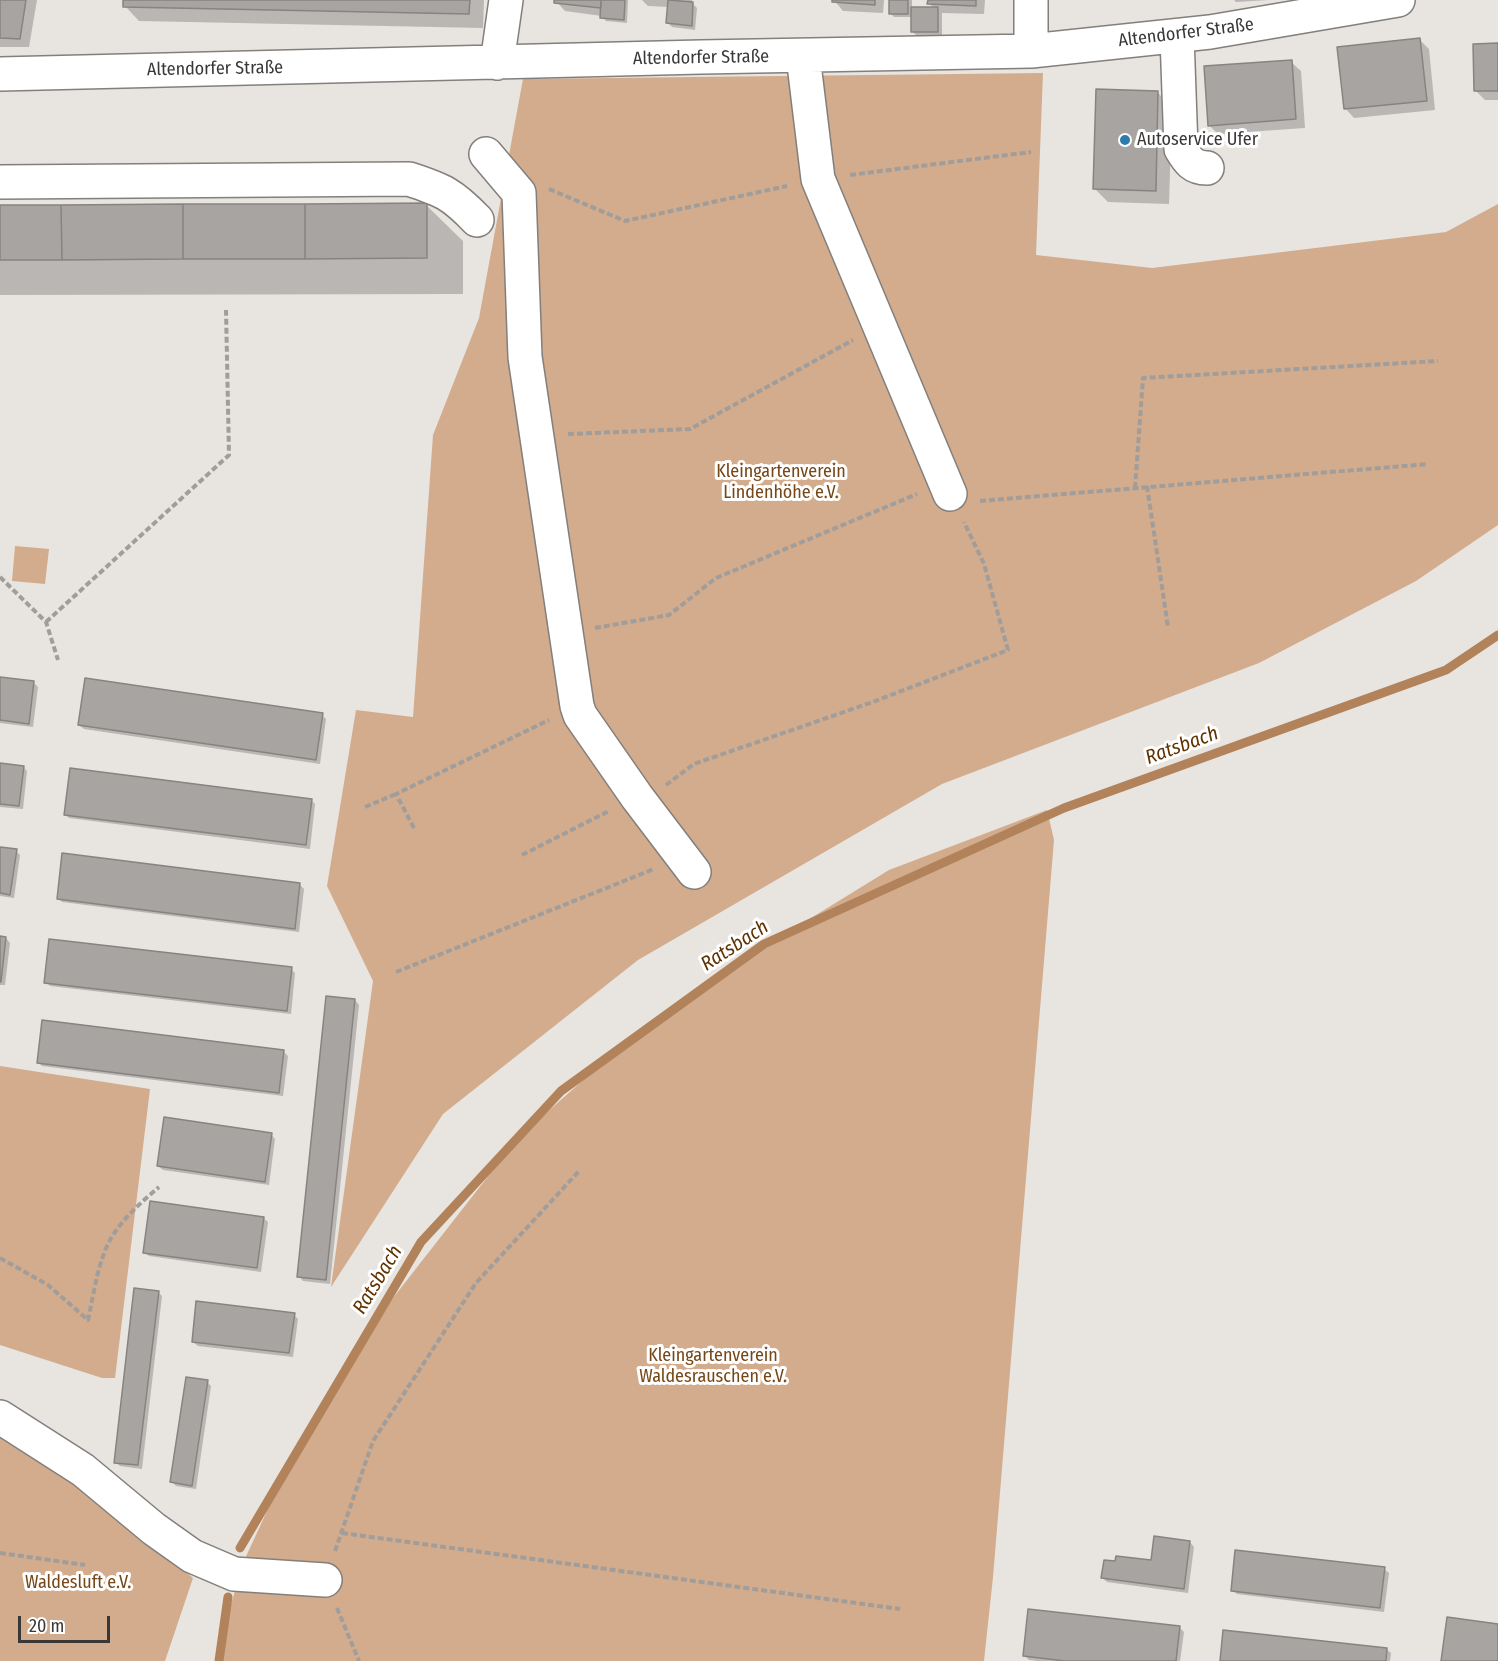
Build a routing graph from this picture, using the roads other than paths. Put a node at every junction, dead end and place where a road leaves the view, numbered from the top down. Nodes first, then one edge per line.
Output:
1 (506, 0) edge
2 (1031, 0) edge
3 (1390, 0) edge
4 (1177, 36) junction
5 (1031, 51) junction
6 (803, 56) junction
7 (497, 63) junction
8 (0, 74) edge
9 (492, 161) road end
10 (1207, 168) dead end
11 (0, 182) edge
12 (477, 220) dead end
13 (948, 488) road end
14 (689, 865) road end
15 (0, 1418) edge
16 (325, 1580) road end

1 - 7 street
2 - 5 street
3 - 4 street, Altendorfer Straße
4 - 5 street, Altendorfer Straße
4 - 10 street
5 - 6 street, Altendorfer Straße
6 - 7 street, Altendorfer Straße
6 - 13 street
7 - 8 street, Altendorfer Straße
9 - 14 street
11 - 12 street
15 - 16 street

